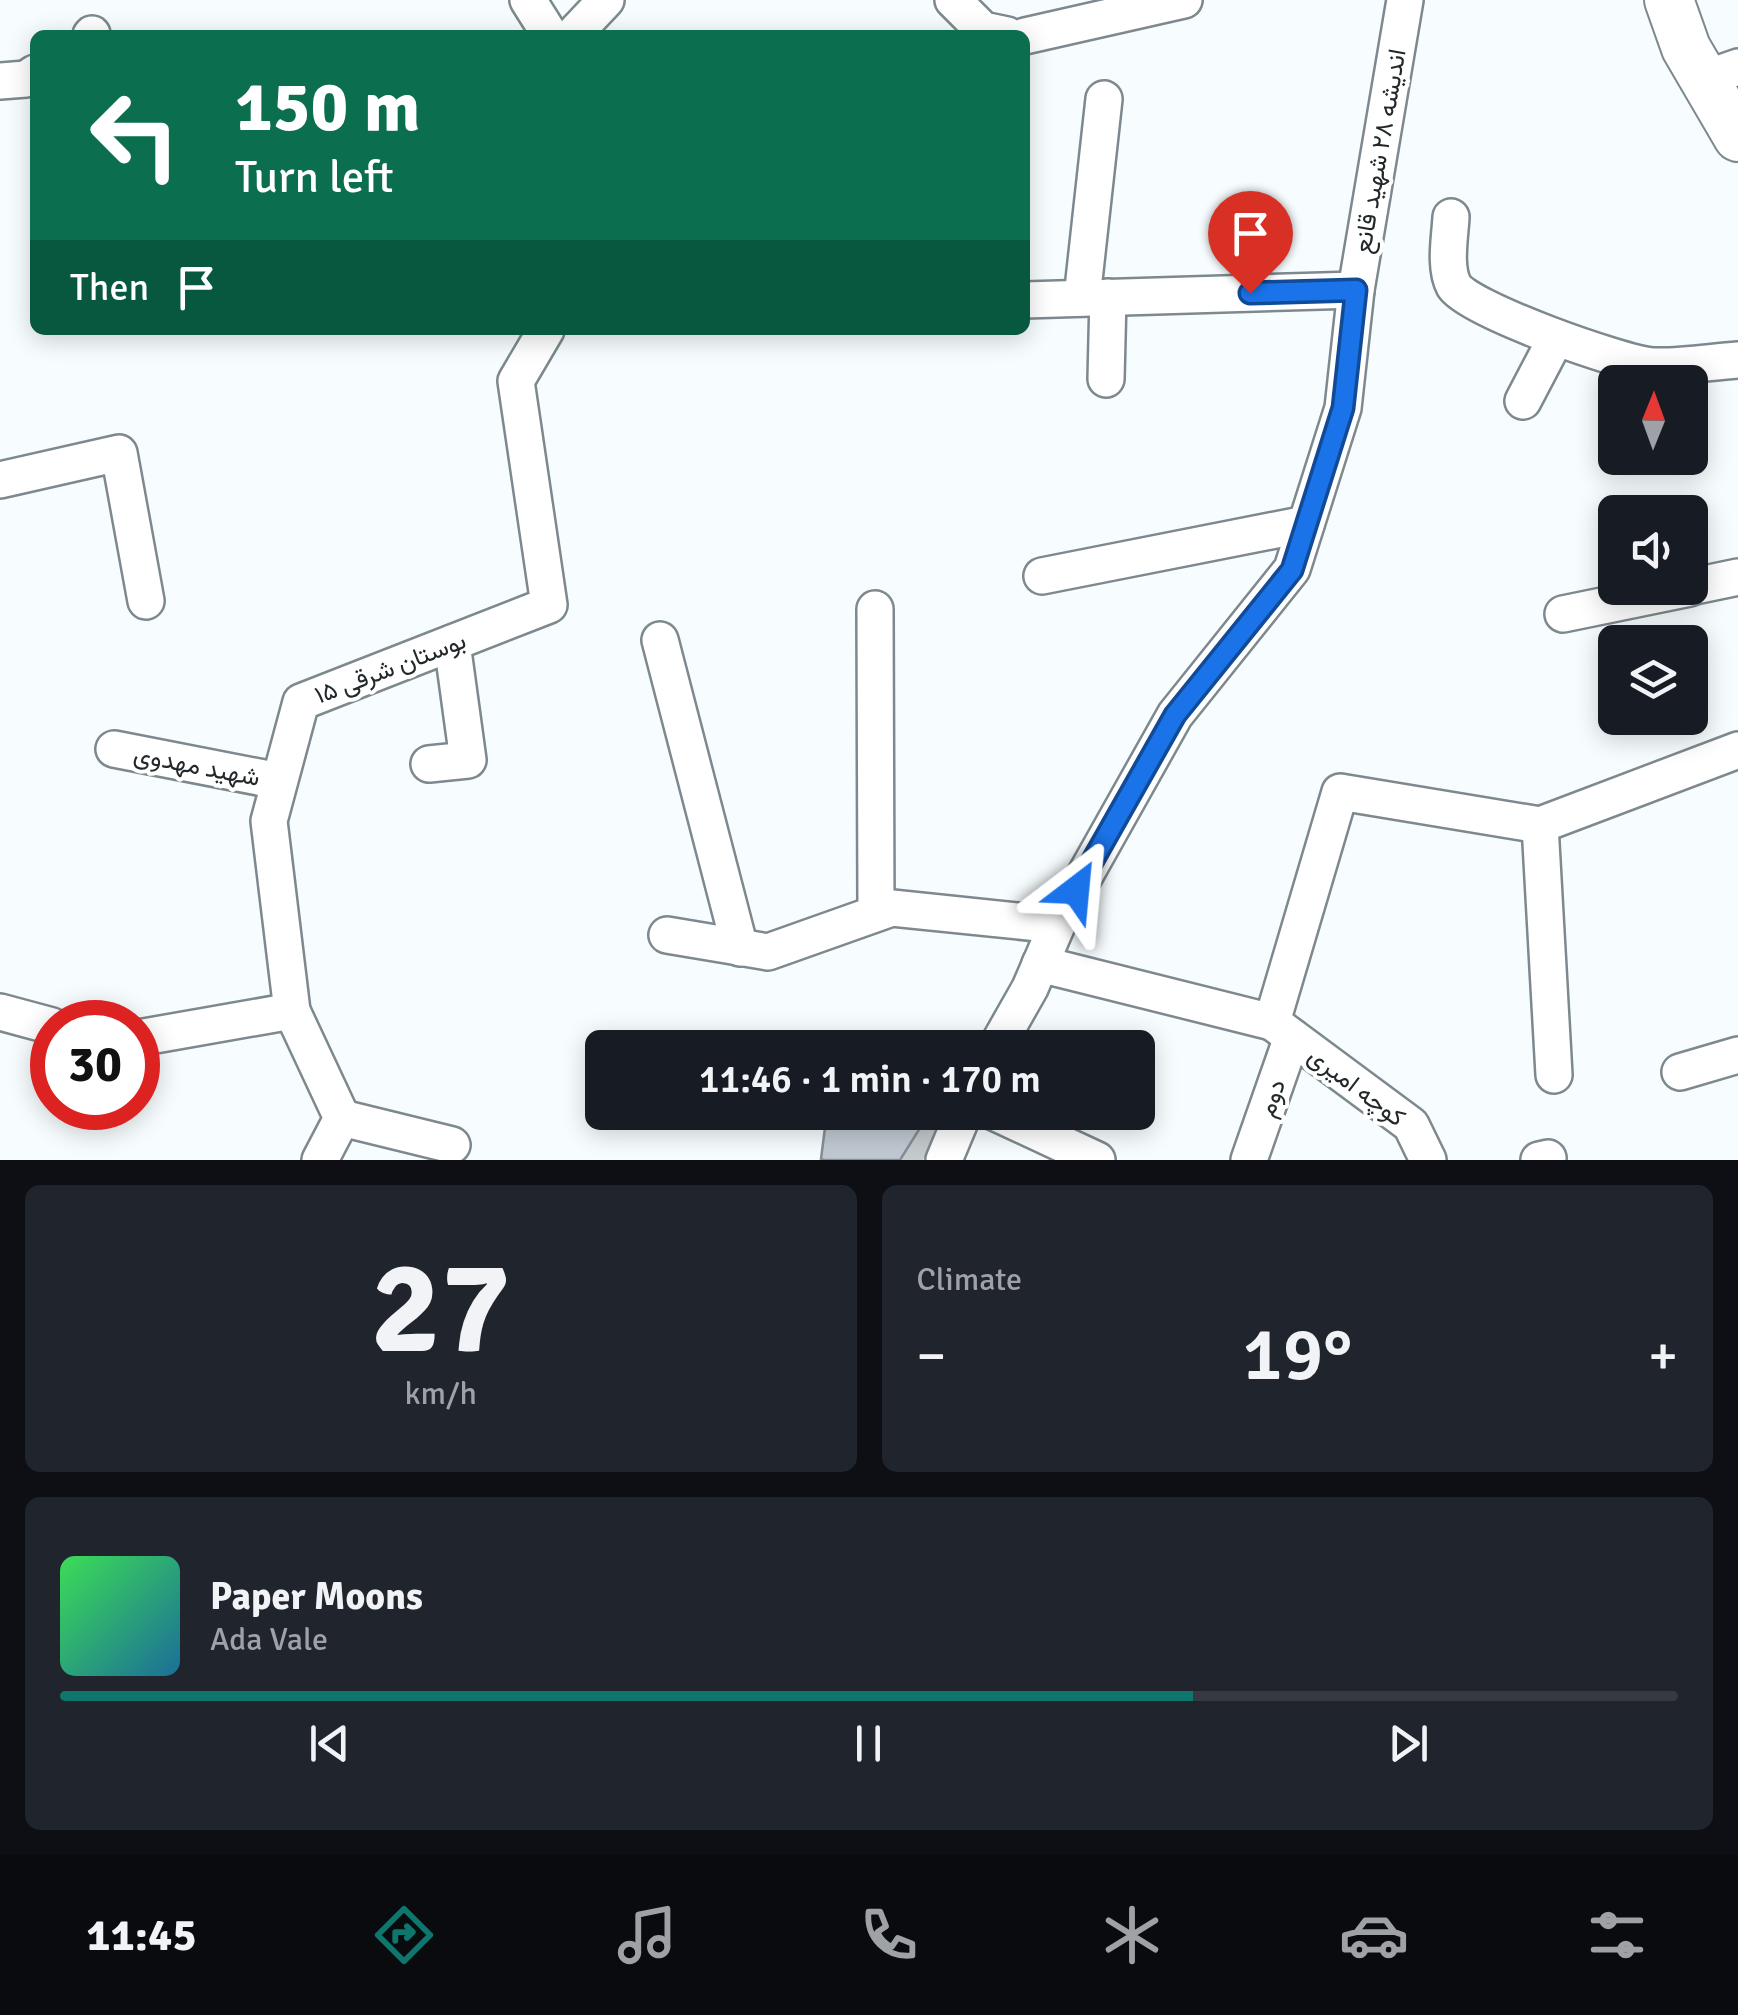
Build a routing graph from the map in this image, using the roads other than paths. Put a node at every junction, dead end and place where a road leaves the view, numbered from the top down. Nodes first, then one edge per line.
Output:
1 (528, 0) edge
2 (606, 0) edge
3 (952, 0) edge
4 (1184, 0) edge
5 (1405, 0) edge
6 (1669, 0) edge
7 (547, 30) edge
8 (578, 30) edge
9 (983, 30) edge
10 (1030, 35) edge
11 (1721, 73) edge
12 (1104, 99) dead end
13 (1738, 137) edge
14 (1451, 217) dead end
15 (1356, 290) junction
16 (1095, 298) junction
17 (1030, 300) edge
18 (543, 335) edge
19 (1556, 338) junction
20 (1738, 360) edge
21 (1106, 379) dead end
22 (1523, 401) dead end
23 (0, 480) edge
24 (1306, 524) junction
25 (1042, 576) dead end
26 (1738, 578) edge
27 (1708, 584) edge
28 (146, 601) dead end
29 (1607, 605) edge
30 (874, 609) dead end
31 (1563, 614) dead end
32 (660, 640) dead end
33 (452, 643) junction
34 (114, 750) dead end
35 (1738, 750) edge
36 (429, 764) dead end
37 (279, 781) junction
38 (1540, 825) junction
39 (876, 913) junction
40 (1057, 925) junction
41 (667, 936) dead end
42 (740, 948) junction
43 (1040, 964) junction
44 (292, 1010) junction
45 (0, 1012) edge
46 (30, 1020) edge
47 (1006, 1030) edge
48 (1282, 1030) junction
49 (160, 1034) edge
50 (1738, 1055) edge
51 (1680, 1072) dead end
52 (1554, 1075) dead end
53 (342, 1118) junction
54 (956, 1130) edge
55 (1033, 1130) edge
56 (452, 1145) dead end
57 (320, 1160) edge
58 (944, 1160) edge
59 (1097, 1160) edge
60 (1249, 1160) edge
61 (1428, 1160) edge

1 - 7 street
2 - 8 street
3 - 9 street
4 - 10 street
5 - 15 street, اندیشه ۲۸ شهید قانع
6 - 11 main road
11 - 13 main road
12 - 16 street
14 - 19 street
15 - 16 street
15 - 24 street, اندیشه ۲۸ شهید قانع
16 - 17 street
16 - 21 street
18 - 33 street, بوستان شرقی ۱۵
19 - 20 street
19 - 22 street
23 - 28 street
24 - 25 street
24 - 40 street, اندیشه ۲۸ شهید قانع
26 - 27 street
29 - 31 street
30 - 39 street
32 - 42 street
33 - 36 street
33 - 37 street, بوستان شرقی ۱۵
34 - 37 street, شهید مهدوی
35 - 38 street
37 - 44 street, بوستان شرقی ۱۵
38 - 48 street, دوم
38 - 52 street
39 - 40 street
39 - 42 street
40 - 43 street, اندیشه ۲۸ شهید قانع
41 - 42 street
43 - 47 street, اندیشه ۲۸ شهید قانع
43 - 48 street
44 - 49 street
44 - 53 street, بوستان شرقی ۱۵
45 - 46 street
48 - 60 street, دوم
48 - 61 street, کوچه امیری
50 - 51 street
53 - 56 street
53 - 57 street
54 - 58 street
55 - 59 street

